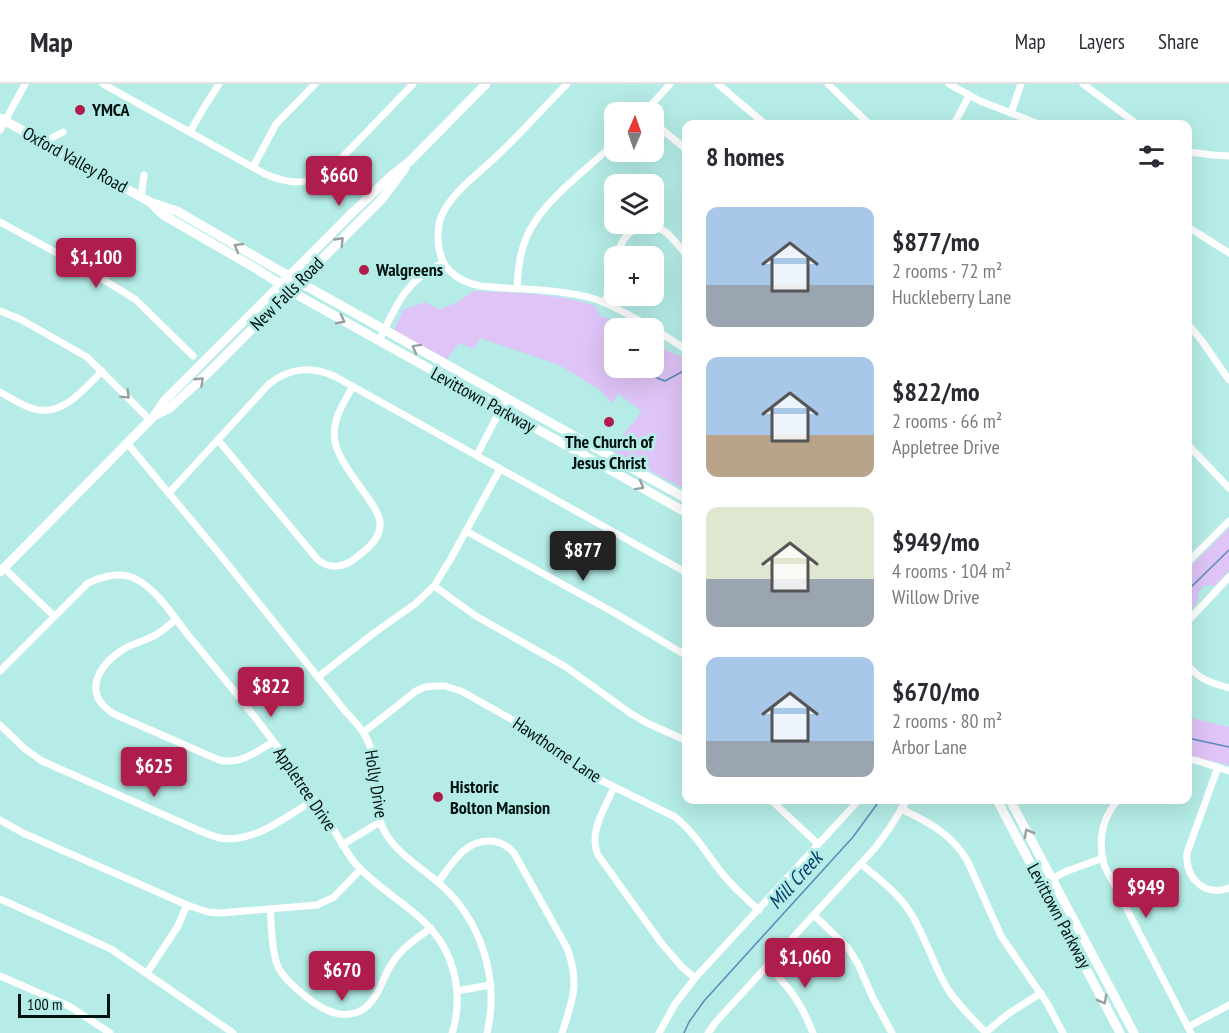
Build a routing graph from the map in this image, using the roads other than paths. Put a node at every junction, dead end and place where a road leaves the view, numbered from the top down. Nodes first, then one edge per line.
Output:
1 (25, 84) edge
2 (102, 84) edge
3 (219, 84) edge
4 (315, 84) edge
5 (413, 84) edge
6 (486, 84) edge
7 (567, 84) edge
8 (670, 84) edge
9 (718, 84) edge
10 (828, 84) edge
11 (949, 84) edge
12 (1021, 84) edge
13 (1083, 84) edge
14 (969, 96) junction
15 (654, 102) edge
16 (1011, 113) junction
17 (2, 119) edge
18 (760, 120) edge
19 (865, 120) edge
20 (956, 120) edge
21 (1029, 120) edge
22 (1132, 120) edge
23 (0, 130) edge
24 (664, 131) edge
25 (63, 132) dead end
26 (190, 132) junction
27 (44, 142) junction
28 (682, 146) edge
29 (1192, 152) edge
30 (604, 153) edge
31 (1229, 156) edge
32 (410, 161) junction
33 (253, 167) junction
34 (144, 174) dead end
35 (141, 197) junction
36 (150, 202) junction
37 (0, 222) edge
38 (1192, 230) edge
39 (620, 246) edge
40 (682, 250) edge
41 (1229, 253) edge
42 (443, 263) junction
43 (288, 277) junction
44 (299, 282) junction
45 (281, 284) junction
46 (517, 289) junction
47 (291, 291) junction
48 (604, 303) edge
49 (610, 306) edge
50 (0, 311) edge
51 (632, 318) edge
52 (1192, 329) edge
53 (384, 330) junction
54 (664, 336) edge
55 (379, 341) junction
56 (682, 347) edge
57 (193, 356) dead end
58 (102, 371) junction
59 (1229, 380) edge
60 (353, 386) junction
61 (0, 392) edge
62 (506, 399) junction
63 (501, 409) junction
64 (152, 418) junction
65 (218, 440) junction
66 (127, 443) junction
67 (1192, 449) edge
68 (477, 455) junction
69 (500, 469) junction
70 (1229, 488) edge
71 (169, 493) junction
72 (682, 496) edge
73 (682, 510) edge
74 (1229, 521) edge
75 (466, 531) junction
76 (1192, 556) edge
77 (2, 570) edge
78 (682, 570) edge
79 (1229, 578) edge
80 (434, 586) junction
81 (54, 616) junction
82 (1192, 617) edge
83 (176, 619) junction
84 (682, 653) edge
85 (0, 671) edge
86 (1192, 671) edge
87 (318, 676) junction
88 (1229, 688) edge
89 (0, 725) edge
90 (364, 732) junction
91 (682, 739) edge
92 (273, 742) junction
93 (1192, 760) edge
94 (1218, 767) junction
95 (1229, 771) edge
96 (614, 787) junction
97 (314, 800) junction
98 (775, 804) edge
99 (855, 804) edge
100 (904, 804) edge
101 (998, 804) edge
102 (1012, 804) edge
103 (1115, 804) edge
104 (901, 809) junction
105 (0, 820) edge
106 (380, 822) junction
107 (819, 844) junction
108 (342, 845) junction
109 (1102, 858) junction
110 (861, 864) junction
111 (361, 869) junction
112 (1052, 878) junction
113 (438, 882) junction
114 (1041, 884) junction
115 (1229, 888) edge
116 (0, 899) edge
117 (187, 905) junction
118 (270, 909) junction
119 (759, 910) junction
120 (814, 915) junction
121 (431, 928) junction
122 (767, 966) junction
123 (147, 973) junction
124 (0, 976) edge
125 (695, 978) junction
126 (490, 984) junction
127 (457, 991) junction
128 (1041, 993) junction
129 (1229, 1005) edge
130 (1190, 1030) edge
131 (110, 1033) edge
132 (233, 1033) edge
133 (452, 1033) edge
134 (487, 1033) edge
135 (562, 1033) edge
136 (658, 1033) edge
137 (708, 1033) edge
138 (813, 1033) edge
139 (892, 1033) edge
140 (986, 1033) edge
141 (1063, 1033) edge
142 (1120, 1033) edge
143 (1134, 1033) edge

1 - 17 street
2 - 26 street
3 - 26 street
4 - 33 street
5 - 33 street
6 - 32 main road, New Falls Road
7 - 42 street
8 - 15 street
9 - 18 street
10 - 19 street
11 - 14 street
12 - 16 street
13 - 22 street
14 - 16 street
14 - 20 street
16 - 21 street
17 - 23 street
17 - 27 main road, Oxford Valley Road
24 - 28 street
25 - 27 street
26 - 33 street
27 - 35 main road, Oxford Valley Road
29 - 31 street
30 - 46 street
32 - 43 main road, New Falls Road
44 -> 32 main road, New Falls Road
34 - 35 street
35 - 36 main road, Oxford Valley Road
43 -> 36 main road, Oxford Valley Road
36 - 45 main road, Oxford Valley Road
37 - 57 street
38 - 41 street
39 - 40 street
42 - 46 street
42 - 53 street
43 - 44 main road, Oxford Valley Road
43 - 45 main road, New Falls Road
44 - 47 main road, New Falls Road
44 - 53 main road, Levittown Parkway
45 - 47 main road, Levittown Parkway
45 - 64 main road, New Falls Road
46 - 48 street
47 -> 55 main road, Levittown Parkway
64 -> 47 main road, New Falls Road
49 - 51 street
50 - 58 street
52 - 59 street
53 - 55 street
62 -> 53 main road, Levittown Parkway
54 - 56 street
55 - 63 main road, Levittown Parkway
58 - 61 street
58 -> 64 street
60 - 65 street
60 - 65 street
60 - 68 street
62 - 63 street
62 - 72 main road, Levittown Parkway
63 - 68 street
63 -> 73 main road, Levittown Parkway
64 - 66 main road, New Falls Road
65 - 71 street
66 - 71 street, Holly Drive
66 - 77 main road, New Falls Road
67 - 70 street
68 - 69 street
69 - 75 street
69 - 78 street
71 - 87 street, Holly Drive
74 - 76 street
75 - 80 street
75 - 84 street
77 - 81 street
79 - 82 street
80 - 87 street
80 - 91 street
81 - 83 street, Appletree Drive
81 - 85 street, Appletree Drive
83 - 92 street, Appletree Drive
83 - 92 street
86 - 88 street
87 - 90 street, Holly Drive
89 - 97 street
90 - 96 street, Hawthorne Lane
90 - 106 street, Holly Drive
92 - 97 street, Appletree Drive
93 - 94 street
94 - 95 street
94 - 115 street
96 - 119 street, Hawthorne Lane
96 - 125 street
97 - 108 street, Appletree Drive
98 - 107 street
99 - 107 street
100 - 104 street
101 - 114 main road, Levittown Parkway
112 -> 102 main road, Levittown Parkway
103 - 109 street
104 - 110 street
104 - 128 street
105 - 117 street
106 - 108 street
106 - 113 street, Holly Drive
107 - 119 street
108 - 111 street, Appletree Drive
109 - 112 street
109 - 130 street
110 - 120 street
110 - 140 street
111 - 118 street
111 - 121 street, Appletree Drive
112 - 114 street
112 - 143 main road, Levittown Parkway
113 - 126 street, Holly Drive
113 - 135 street
114 -> 142 main road, Levittown Parkway
116 - 123 street
117 - 118 street
117 - 123 street
118 - 121 street
119 - 125 street
120 - 122 street
120 - 139 street
121 - 127 street, Appletree Drive
122 - 137 street
122 - 138 street
123 - 132 street
124 - 131 street
125 - 136 street
126 - 127 street
126 - 134 street, Holly Drive
127 - 133 street, Appletree Drive
128 - 140 street
128 - 141 street
129 - 130 street

